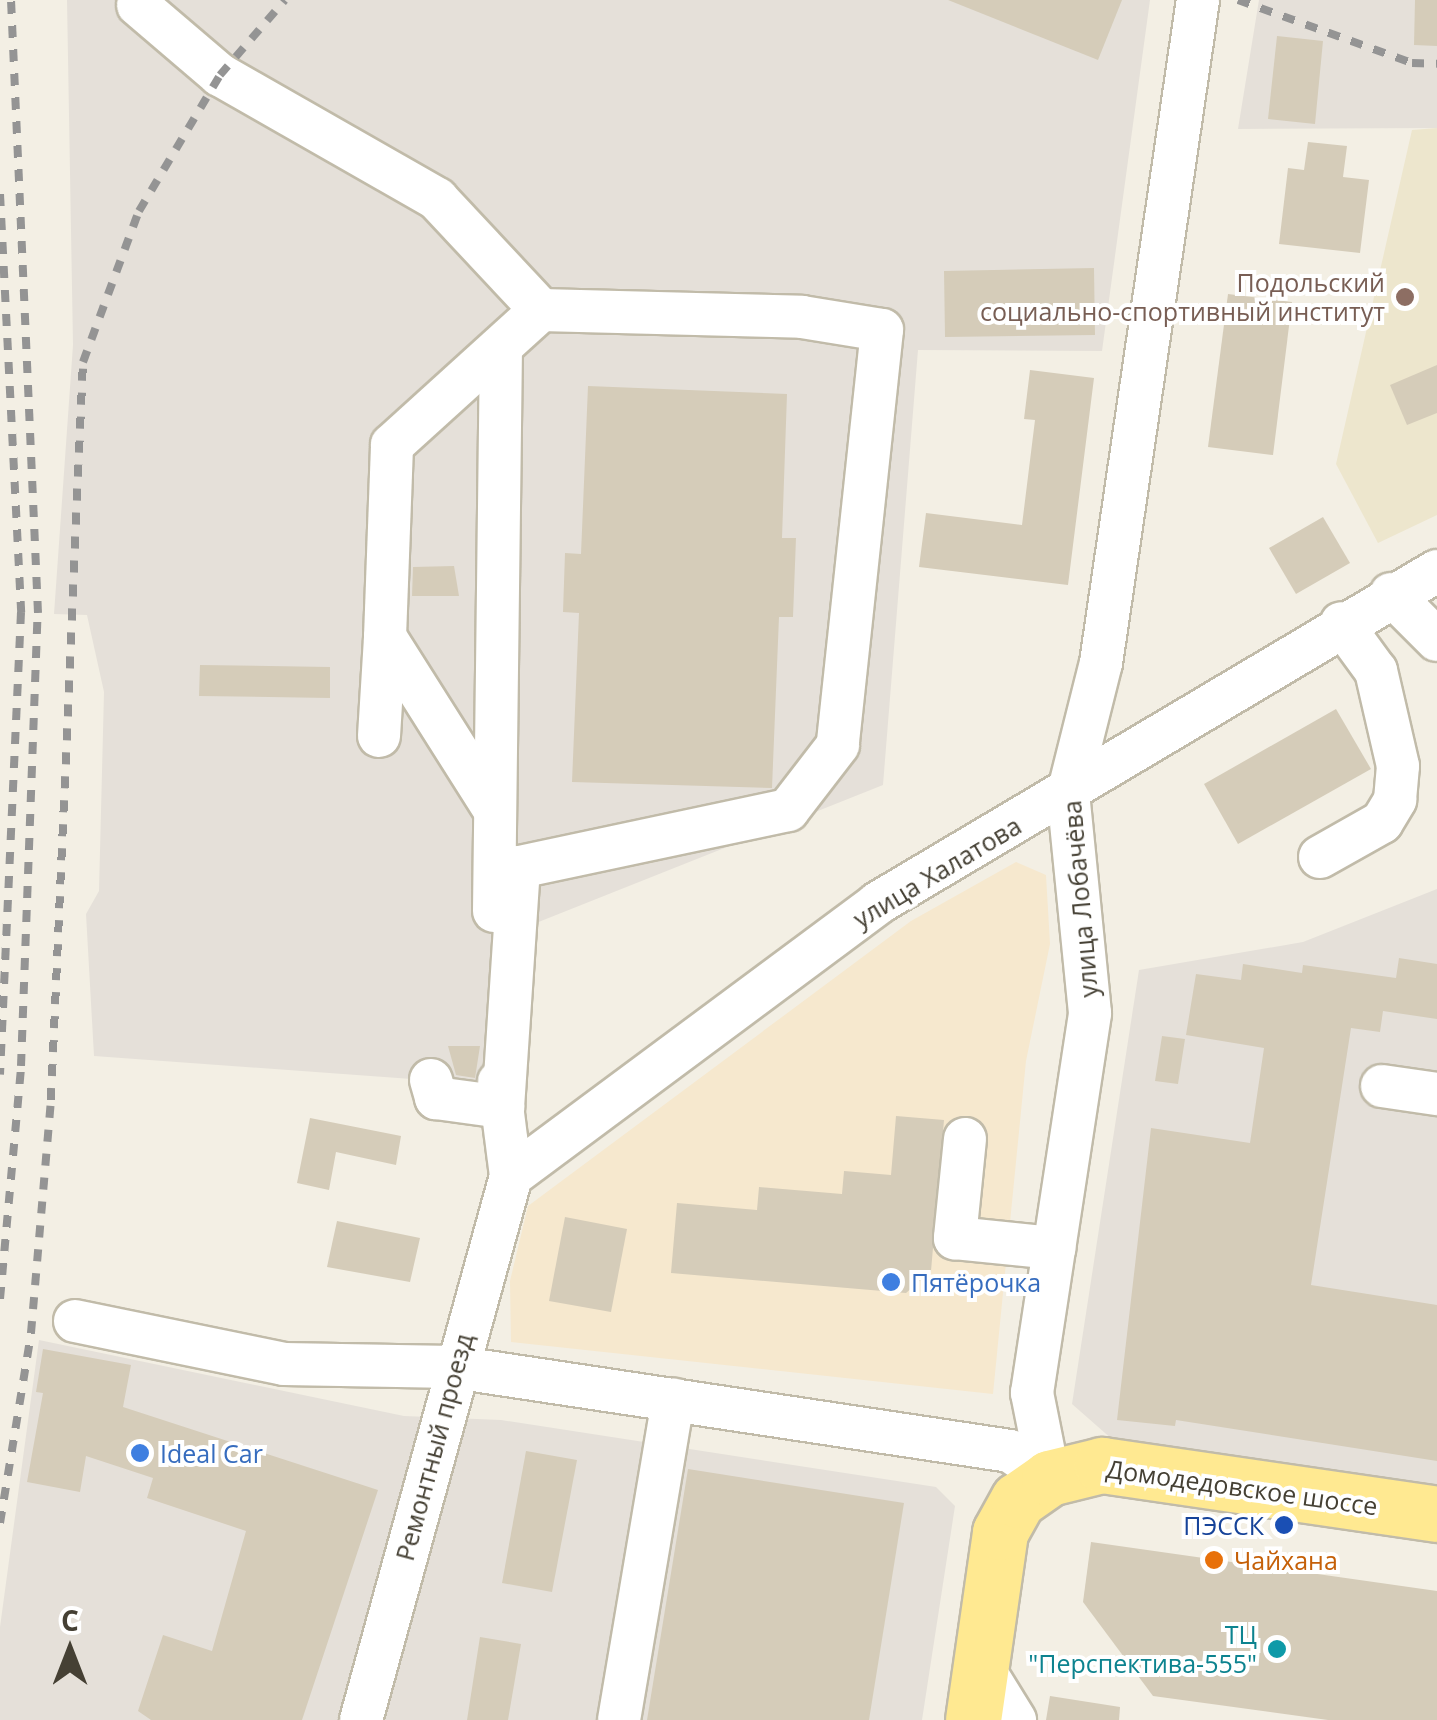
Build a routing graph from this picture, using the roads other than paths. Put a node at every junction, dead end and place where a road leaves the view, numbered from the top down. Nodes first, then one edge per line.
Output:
1 (1198, 0) edge
2 (138, 5) dead end
3 (541, 310) junction
4 (501, 349) junction
5 (1437, 571) edge
6 (1391, 594) junction
7 (1341, 623) junction
8 (385, 637) junction
9 (1437, 640) edge
10 (379, 736) dead end
11 (1068, 794) junction
12 (492, 806) junction
13 (1320, 856) dead end
14 (431, 1080) dead end
15 (1382, 1086) dead end
16 (1437, 1094) edge
17 (503, 1107) junction
18 (964, 1139) dead end
19 (511, 1176) junction
20 (1054, 1248) junction
21 (75, 1322) dead end
22 (454, 1368) junction
23 (674, 1400) junction
24 (1049, 1478) junction
25 (1437, 1514) edge
26 (980, 1665) junction
27 (361, 1720) edge
28 (619, 1720) edge
29 (972, 1720) edge
30 (1014, 1720) edge

1 - 11 street, улица Лобачёва
2 - 3 street
3 - 4 street
3 - 17 street
4 - 8 street
4 - 12 street
5 - 6 street, улица Халатова
6 - 7 street, улица Халатова
6 - 9 street
7 - 11 street, улица Халатова
7 - 13 street
8 - 10 street
8 - 12 street
11 - 19 street, улица Халатова
11 - 20 street, улица Лобачёва
12 - 17 street
14 - 17 street
15 - 16 street
17 - 19 street
18 - 20 street
19 - 22 street, Ремонтный проезд
20 - 24 street, улица Лобачёва
21 - 22 street
22 - 23 street
22 - 27 street, Ремонтный проезд
23 - 24 street
23 - 28 street
24 - 25 main road, Домодедовское шоссе
24 - 26 main road
26 - 29 main road
26 - 30 street

